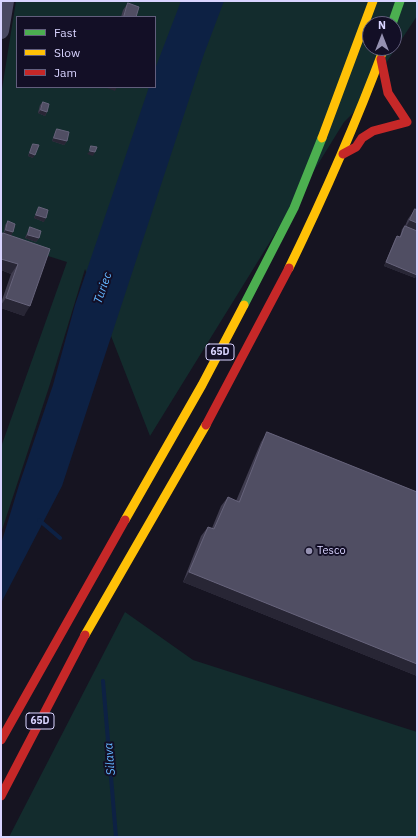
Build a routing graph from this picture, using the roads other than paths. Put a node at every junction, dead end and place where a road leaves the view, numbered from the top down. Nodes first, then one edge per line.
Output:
1 (6, 1) edge
2 (373, 1) edge
3 (400, 1) edge
4 (395, 16) edge
5 (1, 31) edge
6 (381, 58) joint
7 (340, 155) junction
8 (1, 740) edge
9 (1, 796) edge

1 - 5 street
2 - 8 main road, 65D
3 - 4 main road
6 - 7 main road, 65D
6 - 7 main road
7 - 9 main road, 65D

